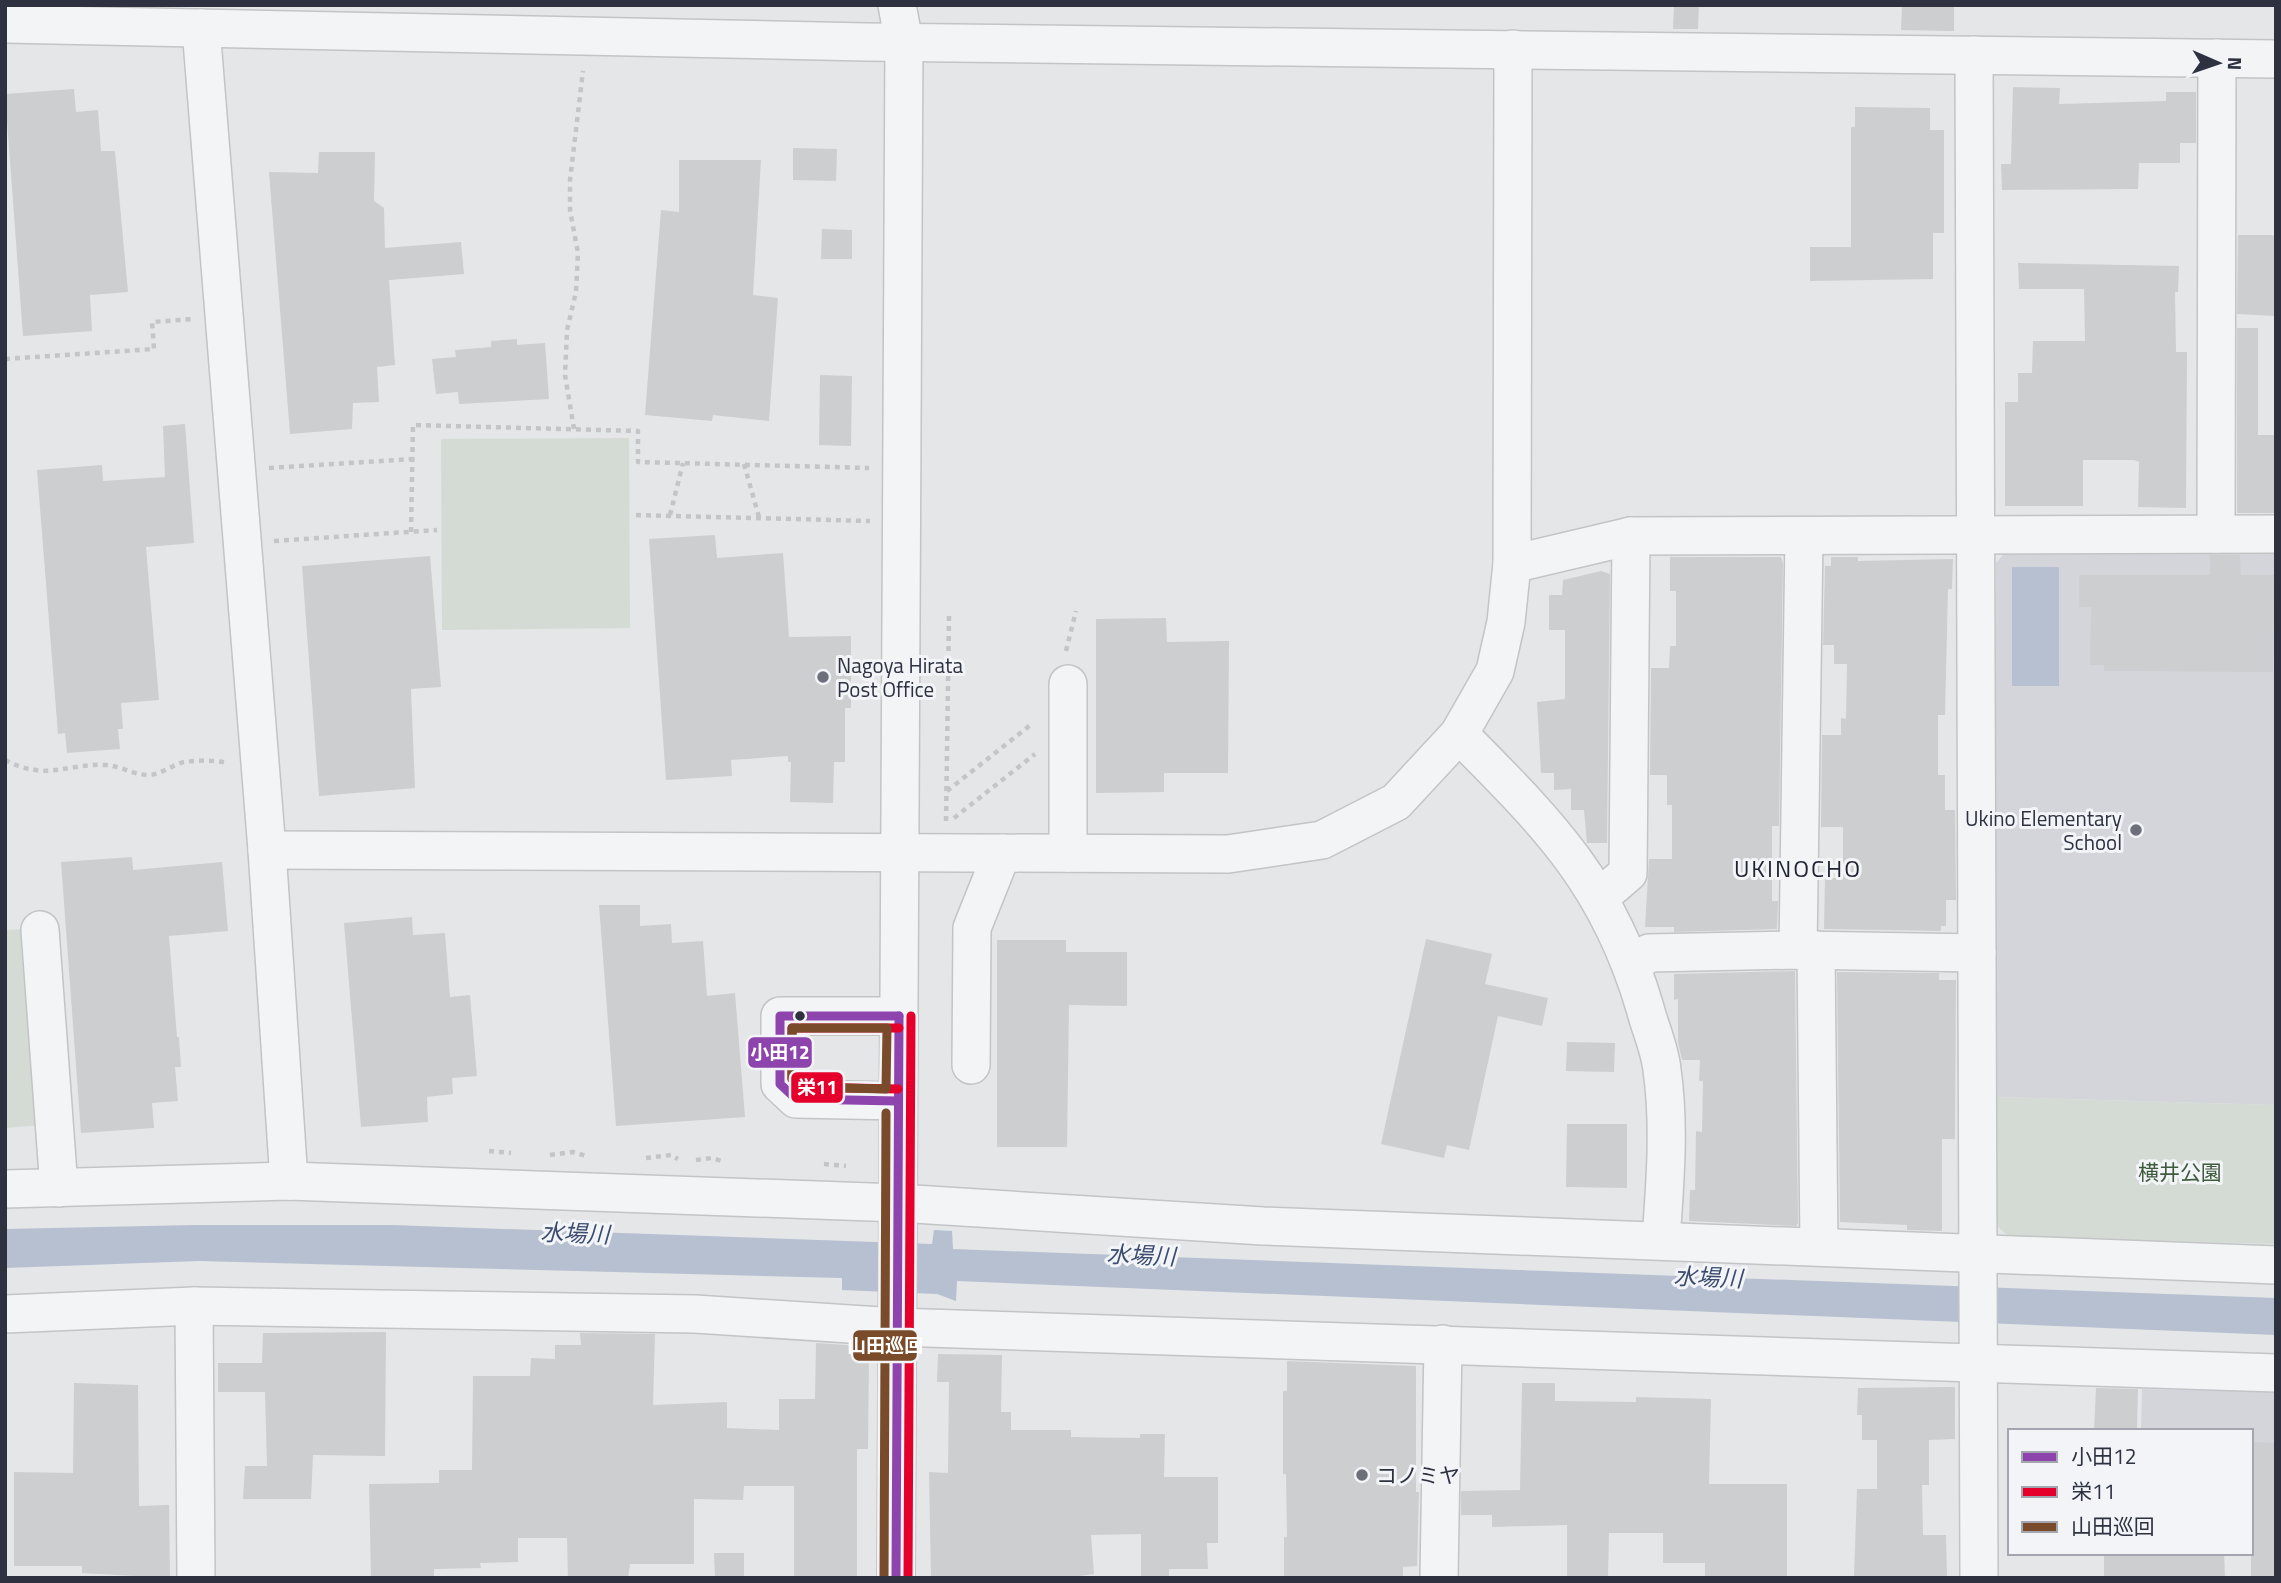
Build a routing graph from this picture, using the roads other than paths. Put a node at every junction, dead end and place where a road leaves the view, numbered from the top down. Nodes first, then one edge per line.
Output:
1 (897, 5) edge
2 (5, 24) edge
3 (201, 28) junction
4 (904, 42) junction
5 (1513, 49) junction
6 (1974, 55) junction
7 (2217, 58) junction
8 (2276, 59) edge
9 (1975, 534) junction
10 (2216, 534) junction
11 (2276, 534) edge
12 (1631, 536) junction
13 (1804, 536) junction
14 (1511, 564) junction
15 (1066, 671) road end
16 (1459, 734) junction
17 (267, 850) junction
18 (900, 852) junction
19 (1002, 853) junction
20 (1069, 853) junction
21 (1600, 897) junction
22 (40, 930) dead end
23 (1807, 950) junction
24 (1977, 953) junction
25 (1631, 966) junction
26 (899, 1016) junction
27 (971, 1065) dead end
28 (898, 1101) junction
29 (289, 1181) junction
30 (59, 1188) junction
31 (5, 1189) edge
32 (898, 1212) junction
33 (1661, 1240) junction
34 (1819, 1247) junction
35 (1978, 1259) junction
36 (2276, 1265) edge
37 (194, 1306) junction
38 (5, 1314) edge
39 (896, 1319) junction
40 (1443, 1344) junction
41 (1978, 1355) junction
42 (2276, 1373) edge
43 (196, 1578) edge
44 (896, 1578) edge
45 (1439, 1578) edge
46 (1979, 1578) edge

1 - 4 street
2 - 3 street
3 - 4 street
3 - 17 street
4 - 5 street
4 - 18 street
5 - 6 street
5 - 14 street
6 - 7 street
6 - 9 street
7 - 8 street
7 - 10 street
9 - 10 street
9 - 13 street
9 - 24 street
10 - 11 street
12 - 13 street
12 - 14 street
12 - 21 street
13 - 23 street
14 - 16 street
15 - 20 street
16 - 20 street
16 - 21 street
17 - 18 street
17 - 29 street
18 - 19 street
18 - 26 street
19 - 20 street
19 - 27 street
21 - 25 street
22 - 30 street
23 - 24 street
23 - 25 street
23 - 34 street
24 - 35 street
25 - 33 street
26 - 28 street
26 - 28 street
28 - 32 street
29 - 30 street
29 - 32 street
30 - 31 street
32 - 33 street
32 - 39 street
33 - 34 street
34 - 35 street
35 - 36 street
35 - 41 street
37 - 38 street
37 - 39 street
37 - 43 street
39 - 40 street
39 - 44 street
40 - 41 street
40 - 45 street
41 - 42 street
41 - 46 street

